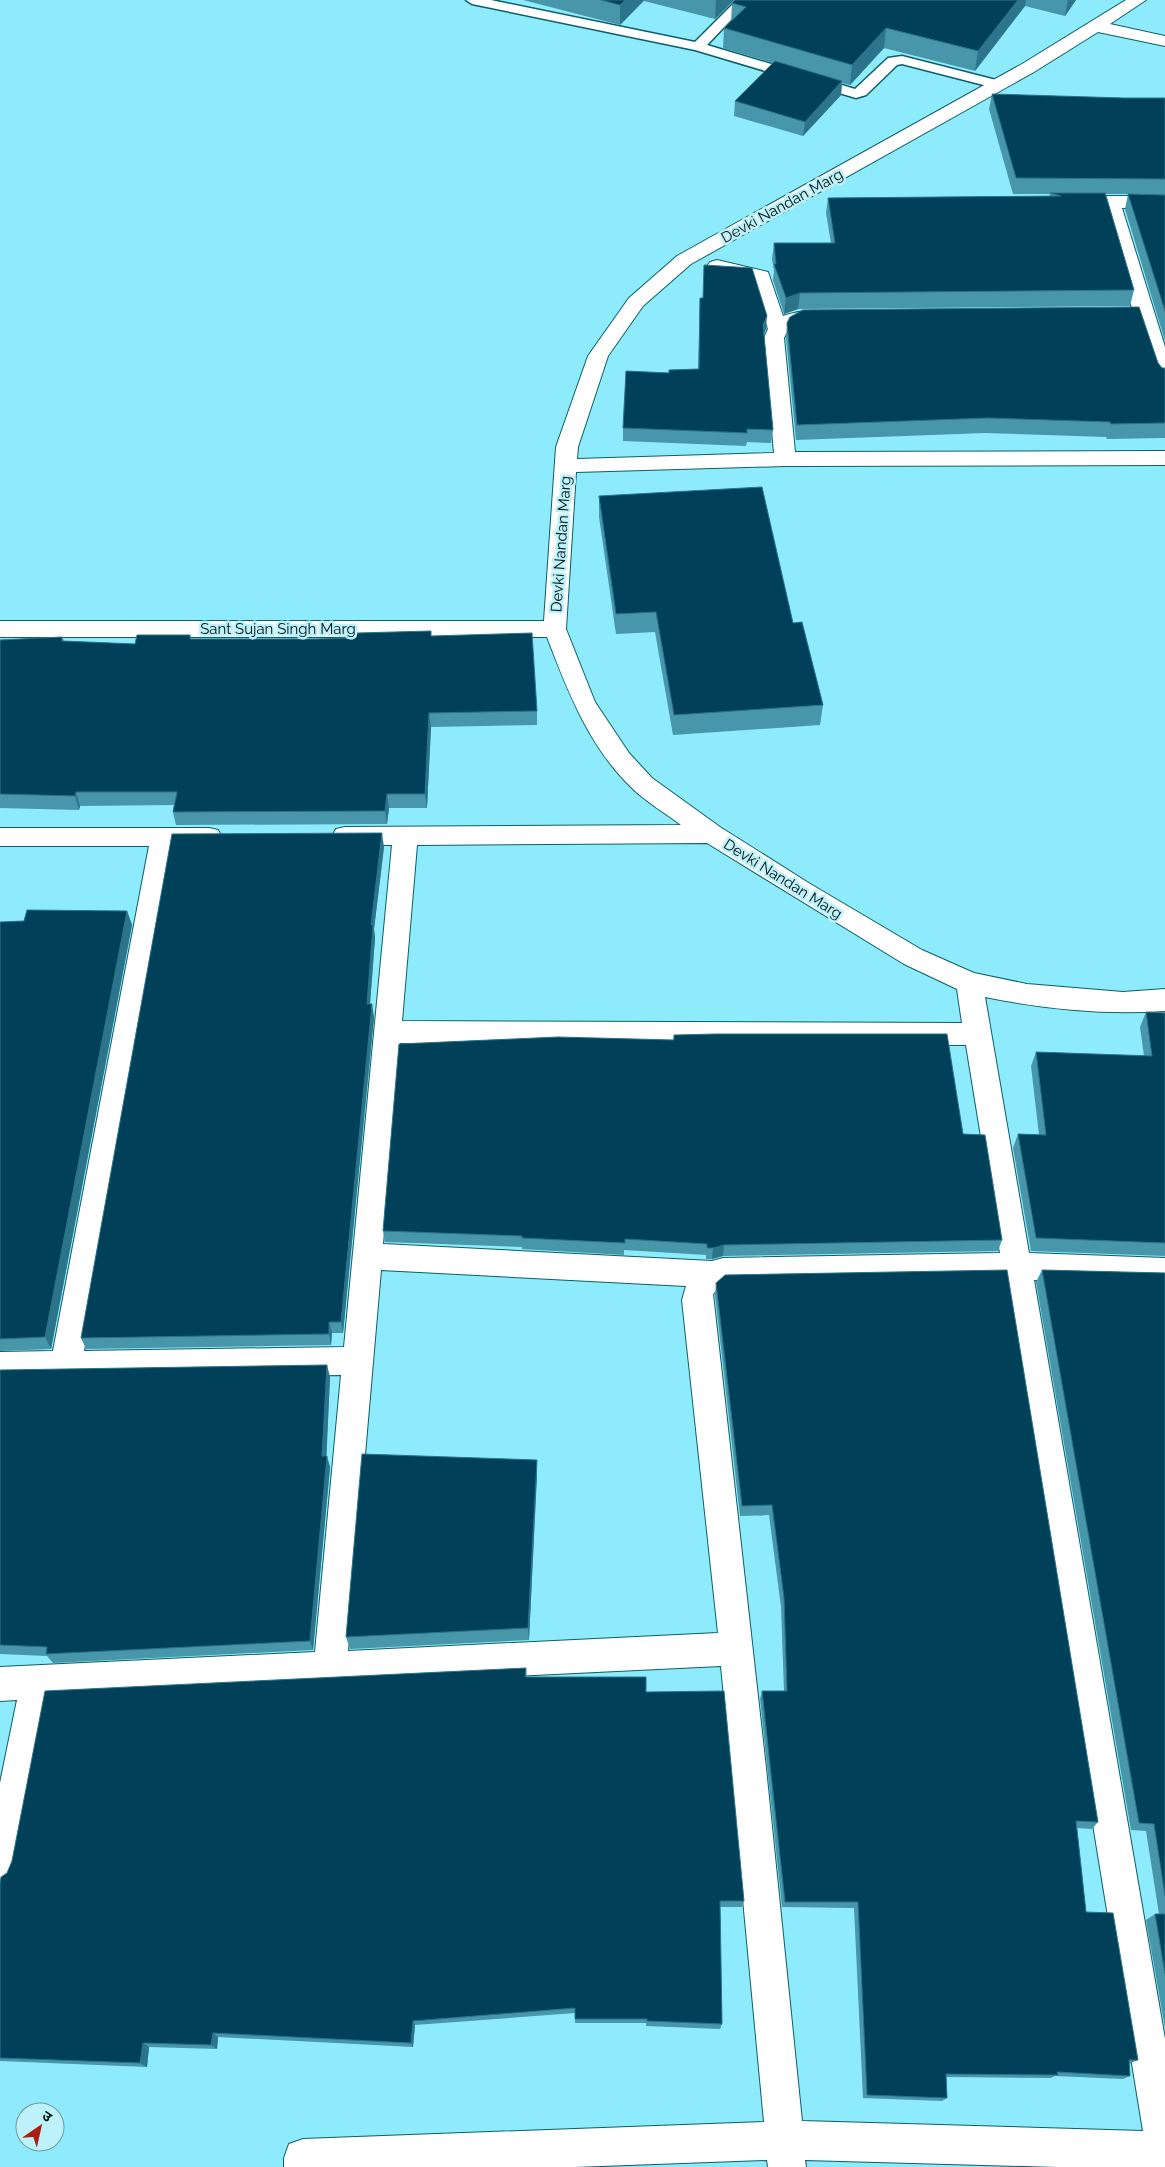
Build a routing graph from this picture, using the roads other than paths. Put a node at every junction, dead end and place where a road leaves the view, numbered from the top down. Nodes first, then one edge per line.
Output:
1 (472, 0) edge
2 (744, 0) edge
3 (1138, 0) edge
4 (1095, 26) junction
5 (1165, 41) edge
6 (698, 48) junction
7 (998, 94) junction
8 (790, 201) junction
9 (829, 201) edge
10 (1053, 202) edge
11 (1111, 202) junction
12 (1165, 202) edge
13 (684, 260) junction
14 (1085, 314) edge
15 (1144, 314) junction
16 (848, 317) edge
17 (776, 328) junction
18 (1165, 377) edge
19 (1165, 458) edge
20 (785, 459) junction
21 (565, 466) junction
22 (0, 629) edge
23 (555, 629) junction
24 (711, 834) junction
25 (318, 836) edge
26 (405, 836) junction
27 (0, 837) edge
28 (163, 837) junction
29 (231, 837) edge
30 (969, 983) junction
31 (1165, 1000) edge
32 (388, 1032) junction
33 (978, 1034) junction
34 (367, 1256) junction
35 (1018, 1266) junction
36 (1165, 1271) edge
37 (711, 1274) junction
38 (358, 1361) junction
39 (66, 1365) junction
40 (0, 1366) edge
41 (736, 1649) junction
42 (330, 1668) junction
43 (38, 1682) junction
44 (0, 1684) edge
45 (0, 1867) edge
46 (1165, 2150) edge
47 (786, 2154) edge
48 (303, 2167) edge

1 - 6 lane
2 - 6 lane
3 - 4 street, Devki Nandan Marg
4 - 5 street
4 - 7 street, Devki Nandan Marg
6 - 7 lane
7 - 8 street, Devki Nandan Marg
8 - 9 street
8 - 13 street, Devki Nandan Marg
10 - 11 street
11 - 12 street
11 - 15 street
13 - 17 street
13 - 21 street, Devki Nandan Marg
14 - 15 street
15 - 18 street
16 - 17 street
17 - 20 street
19 - 20 street
20 - 21 street
21 - 23 street, Devki Nandan Marg
22 - 23 street, Sant Sujan Singh Marg
23 - 24 street, Devki Nandan Marg
24 - 26 street
24 - 30 street, Devki Nandan Marg
25 - 26 street
26 - 32 street
27 - 28 street
28 - 29 street
28 - 39 street
30 - 31 street, Devki Nandan Marg
30 - 33 street
32 - 33 street
32 - 34 street
33 - 35 street
34 - 37 street
34 - 38 street
35 - 36 street
35 - 37 street
35 - 46 street
37 - 41 street
38 - 39 street
38 - 42 street
39 - 40 street
41 - 42 street
41 - 47 street
42 - 43 street
43 - 44 street
43 - 45 street
46 - 47 street
47 - 48 street

